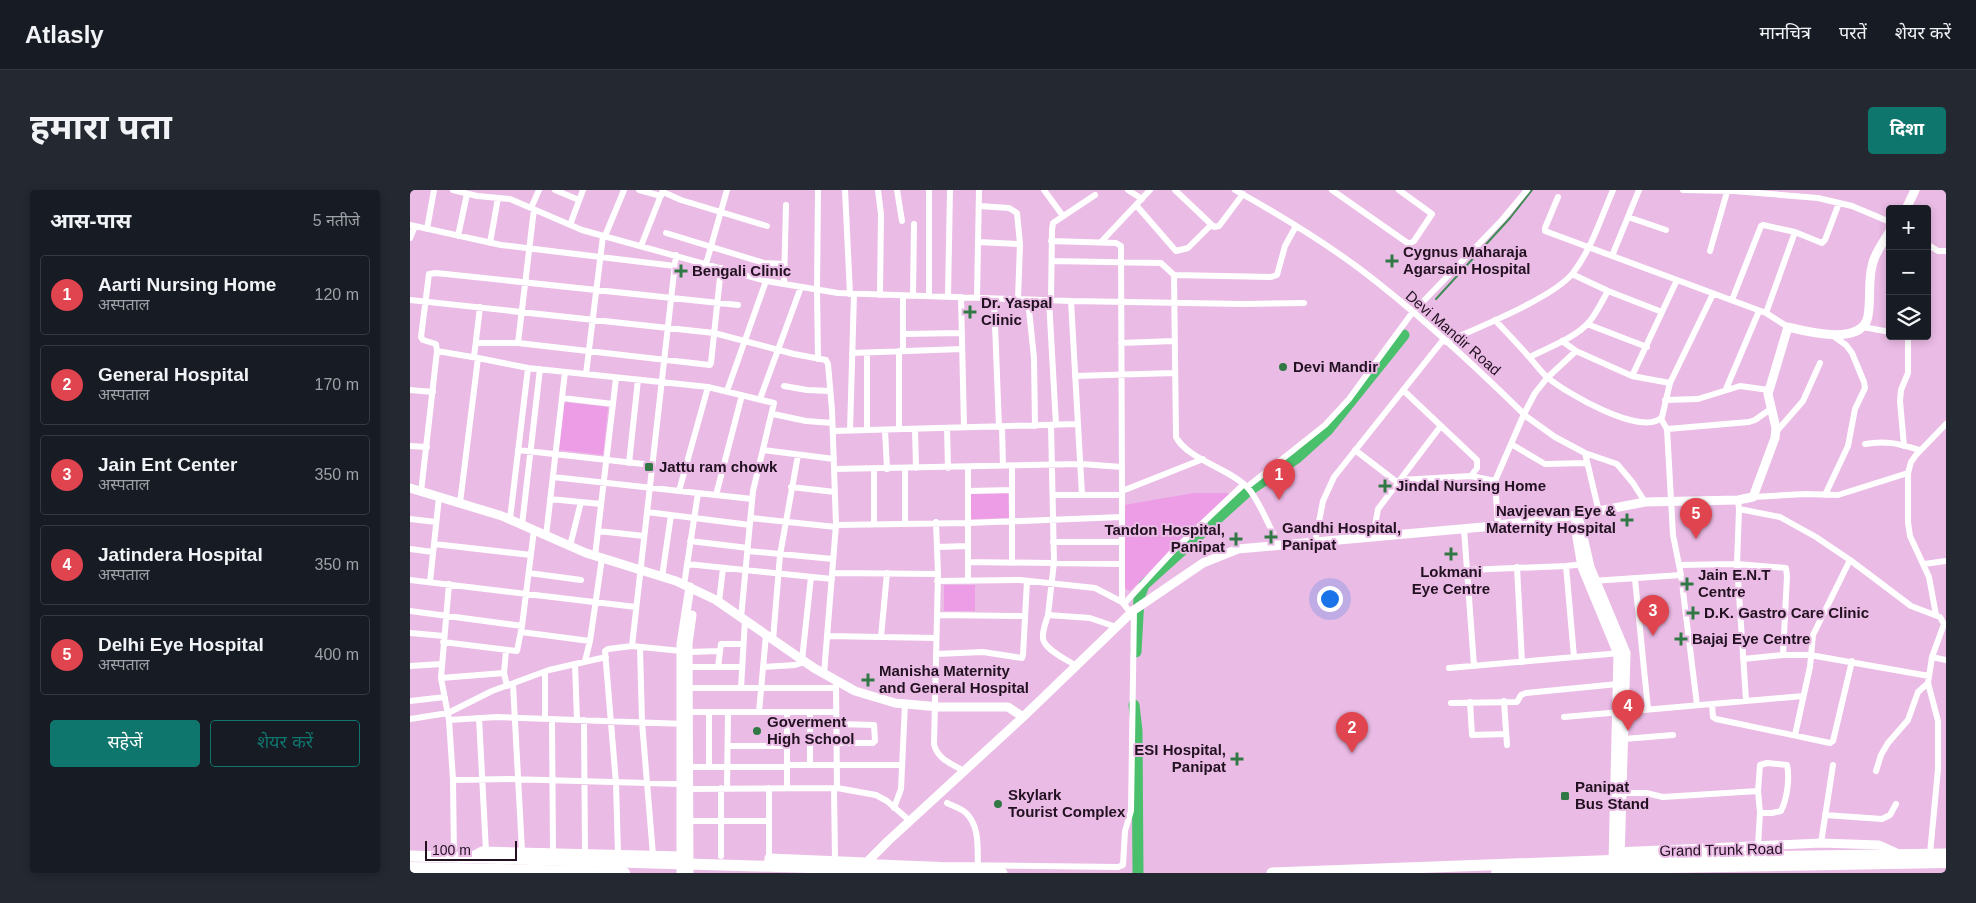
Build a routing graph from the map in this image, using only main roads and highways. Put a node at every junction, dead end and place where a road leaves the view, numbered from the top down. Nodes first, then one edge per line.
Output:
1 (1946, 854) edge
2 (410, 856) edge
3 (1776, 856) junction
4 (1946, 862) edge
5 (684, 866) edge
6 (410, 868) edge
7 (861, 868) edge
8 (978, 870) edge
9 (624, 873) edge
10 (1002, 873) edge
11 (1272, 873) edge
12 (1288, 873) edge
13 (1497, 873) edge
14 (1776, 873) edge

1 - 3 highway
2 - 5 highway
3 - 12 highway
3 - 14 highway
4 - 13 highway, Grand Trunk Road
5 - 7 highway
6 - 9 highway
7 - 8 highway
8 - 10 highway
11 - 12 highway

